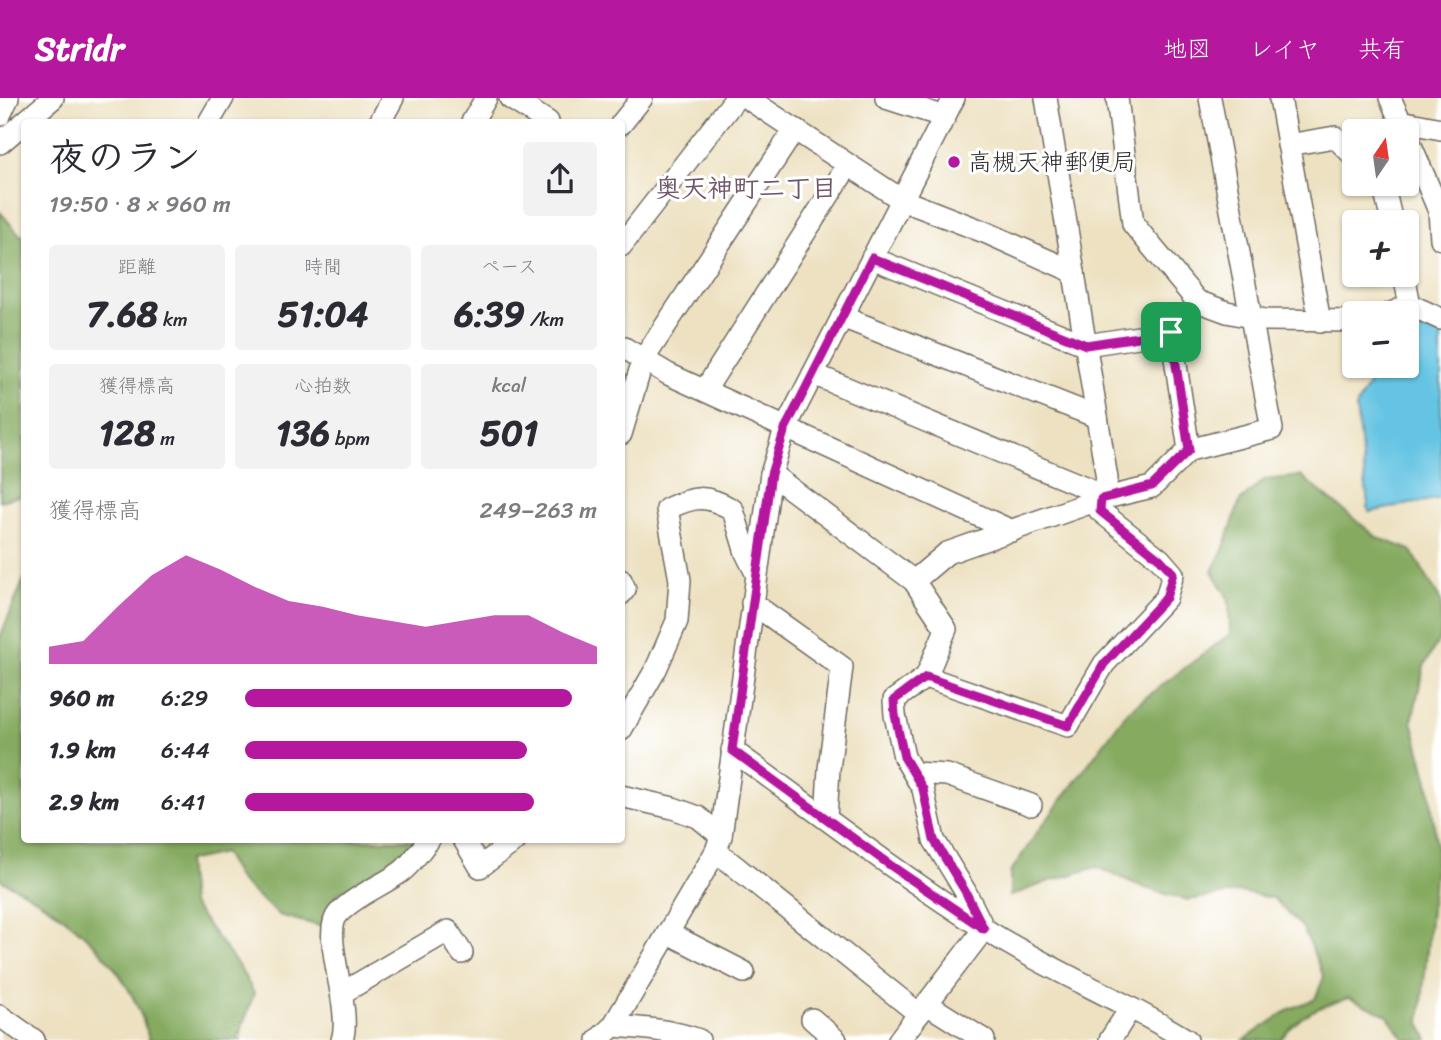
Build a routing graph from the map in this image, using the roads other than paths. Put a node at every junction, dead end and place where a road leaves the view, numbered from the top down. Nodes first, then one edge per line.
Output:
1 (8, 98) edge
2 (52, 98) edge
3 (223, 98) edge
4 (393, 98) edge
5 (486, 98) edge
6 (642, 98) edge
7 (736, 98) edge
8 (747, 98) edge
9 (886, 98) edge
10 (1046, 98) edge
11 (1117, 98) edge
12 (1210, 98) edge
13 (1280, 98) edge
14 (1390, 98) edge
15 (523, 102) edge
16 (949, 107) edge
17 (0, 116) edge
18 (28, 119) edge
19 (211, 119) edge
20 (382, 119) edge
21 (474, 119) edge
22 (544, 119) edge
23 (625, 119) edge
24 (1399, 119) edge
25 (21, 125) edge
26 (794, 129) junction
27 (1419, 129) edge
28 (1441, 130) edge
29 (0, 143) edge
30 (1342, 144) edge
31 (1288, 145) junction
32 (1419, 159) edge
33 (848, 165) junction
34 (1436, 194) edge
35 (902, 200) junction
36 (1441, 239) edge
37 (625, 241) edge
38 (872, 258) junction
39 (1074, 272) junction
40 (1419, 309) edge
41 (842, 317) junction
42 (1252, 317) junction
43 (1441, 318) edge
44 (1342, 321) edge
45 (1320, 322) junction
46 (1086, 345) junction
47 (625, 349) edge
48 (643, 360) junction
49 (813, 374) junction
50 (705, 390) junction
51 (1097, 417) junction
52 (625, 420) edge
53 (785, 429) junction
54 (1189, 450) junction
55 (771, 474) junction
56 (1101, 499) junction
57 (1012, 531) junction
58 (756, 574) junction
59 (914, 581) junction
60 (752, 603) junction
61 (926, 677) junction
62 (625, 723) edge
63 (732, 750) junction
64 (914, 773) junction
65 (625, 797) edge
66 (1031, 805) dead end
67 (826, 818) junction
68 (426, 843) edge
69 (466, 843) edge
70 (512, 843) edge
71 (719, 843) junction
72 (984, 929) junction
73 (668, 933) junction
74 (462, 953) dead end
75 (744, 972) dead end
76 (342, 993) junction
77 (923, 1009) junction
78 (1130, 1009) junction
79 (0, 1016) edge
80 (812, 1019) dead end
81 (605, 1033) edge
82 (34, 1040) edge
83 (342, 1040) edge
84 (699, 1040) edge
85 (836, 1040) edge
86 (900, 1040) edge
87 (984, 1040) edge
88 (1110, 1040) edge
89 (1187, 1040) edge

1 - 17 street
2 - 18 street
3 - 19 street
4 - 20 street
5 - 21 street
6 - 23 street
7 - 37 street
8 - 26 street
9 - 16 street
10 - 39 street
11 - 42 street
12 - 42 street
13 - 31 street
14 - 24 street
15 - 22 street
16 - 35 street
25 - 29 street
26 - 33 street
26 - 48 street
27 - 28 street
30 - 31 street
31 - 45 street
32 - 34 street
33 - 35 street
33 - 50 street
34 - 36 street
35 - 38 street
35 - 39 street
38 - 41 street
38 - 46 street
39 - 46 street
40 - 43 street
41 - 49 street
41 - 51 street
42 - 45 street
42 - 54 street
44 - 45 street
46 - 51 street
46 - 54 street
47 - 48 street
48 - 50 street
48 - 52 street
49 - 53 street
49 - 56 street
50 - 53 street
51 - 56 street
53 - 55 street
53 - 57 street
54 - 56 street
55 - 58 street
55 - 59 street
56 - 57 street
56 - 61 street
57 - 59 street
58 - 60 street
58 - 62 street
59 - 61 street
60 - 63 street
60 - 67 street
61 - 64 street
63 - 67 street
63 - 71 street
64 - 66 street
64 - 72 street
65 - 71 street
67 - 72 street
68 - 76 street
69 - 70 street
71 - 73 street
71 - 77 street
72 - 77 street
72 - 78 street
73 - 75 street
73 - 81 street
74 - 76 street
76 - 83 street
77 - 86 street
77 - 87 street
78 - 88 street
78 - 89 street
79 - 82 street
80 - 85 street
81 - 84 street

